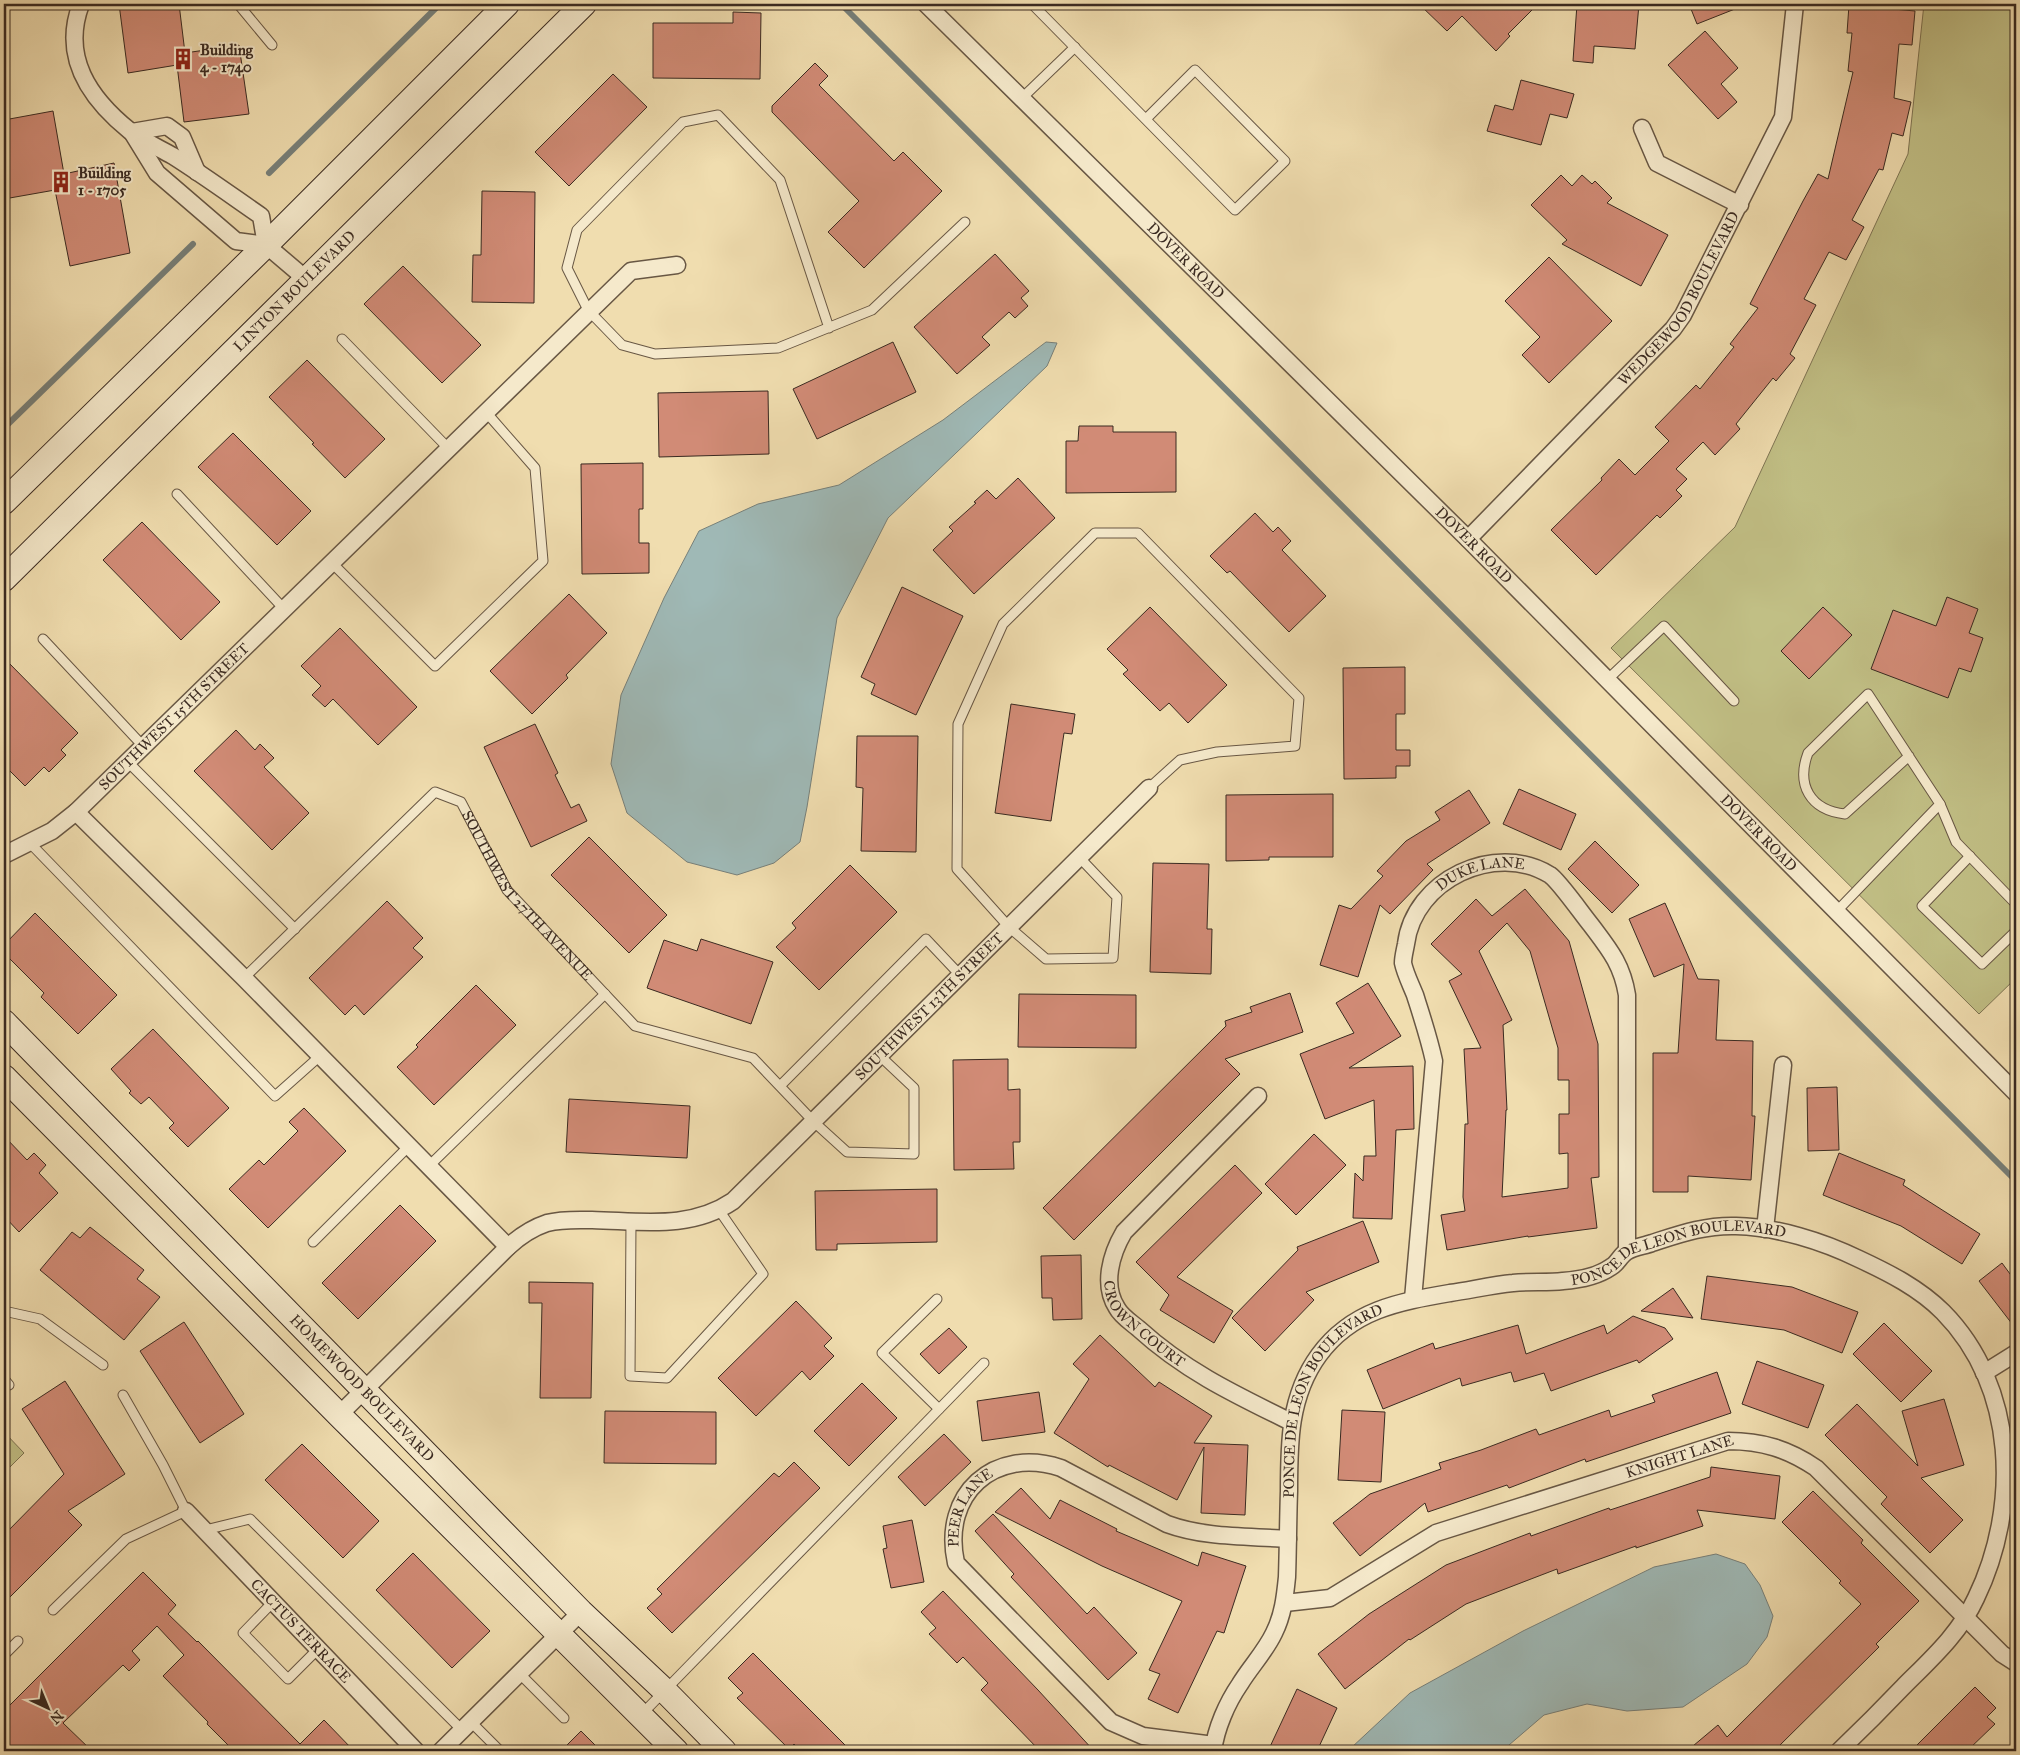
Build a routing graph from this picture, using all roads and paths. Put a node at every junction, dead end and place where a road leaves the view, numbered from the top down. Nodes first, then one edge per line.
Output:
1 (81, 4) edge
2 (238, 4) edge
3 (507, 4) edge
4 (584, 4) edge
5 (926, 4) edge
6 (1032, 4) edge
7 (1795, 4) edge
8 (272, 45) dead end
9 (1075, 47) junction
10 (1021, 99) junction
11 (1146, 119) junction
12 (1642, 128) dead end
13 (132, 132) junction
14 (196, 172) junction
15 (1740, 205) junction
16 (965, 222) dead end
17 (266, 245) junction
18 (677, 265) dead end
19 (306, 279) junction
20 (588, 310) junction
21 (829, 328) junction
22 (342, 339) dead end
23 (486, 411) junction
24 (448, 448) junction
25 (177, 494) dead end
26 (4, 502) edge
27 (1468, 539) junction
28 (332, 562) junction
29 (4, 579) edge
30 (284, 609) junction
31 (44, 639) dead end
32 (1607, 680) junction
33 (1734, 701) dead end
34 (143, 746) junction
35 (1909, 756) junction
36 (128, 762) junction
37 (1149, 788) joint
38 (1940, 804) junction
39 (76, 812) junction
40 (29, 842) junction
41 (4, 855) edge
42 (1970, 856) junction
43 (1079, 858) junction
44 (2016, 904) edge
45 (1836, 911) junction
46 (1009, 927) junction
47 (295, 929) junction
48 (2016, 930) edge
49 (960, 975) junction
50 (244, 978) junction
51 (605, 994) junction
52 (4, 1022) edge
53 (879, 1055) junction
54 (320, 1056) junction
55 (1783, 1065) dead end
56 (4, 1077) edge
57 (781, 1085) junction
58 (2016, 1093) edge
59 (1258, 1096) dead end
60 (814, 1122) junction
61 (409, 1146) junction
62 (429, 1166) junction
63 (712, 1214) junction
64 (631, 1221) junction
65 (1765, 1229) junction
66 (313, 1242) dead end
67 (508, 1247) junction
68 (1628, 1250) junction
69 (1414, 1299) junction
70 (937, 1300) dead end
71 (4, 1311) edge
72 (2016, 1354) edge
73 (984, 1363) dead end
74 (103, 1364) dead end
75 (1984, 1373) junction
76 (364, 1390) junction
77 (123, 1395) dead end
78 (939, 1409) junction
79 (339, 1415) junction
80 (1291, 1422) junction
81 (186, 1511) junction
82 (205, 1530) junction
83 (1288, 1539) junction
84 (274, 1602) junction
85 (1284, 1602) junction
86 (53, 1610) dead end
87 (581, 1612) junction
88 (1966, 1617) junction
89 (559, 1634) junction
90 (18, 1641) dead end
91 (318, 1649) junction
92 (4, 1655) edge
93 (2016, 1663) edge
94 (519, 1674) junction
95 (664, 1690) junction
96 (640, 1716) junction
97 (564, 1718) dead end
98 (466, 1726) junction
99 (1214, 1748) edge
100 (416, 1751) edge
101 (441, 1751) edge
102 (500, 1751) edge
103 (676, 1751) edge
104 (724, 1751) edge
105 (1839, 1751) edge

1 - 13 street
2 - 8 lane
3 - 17 street
4 - 19 street, LINTON BOULEVARD
5 - 10 street, DOVER ROAD
6 - 9 lane
7 - 15 street, WEDGEWOOD BOULEVARD
9 - 10 lane
9 - 11 lane
10 - 27 street, DOVER ROAD
11 - 11 lane
12 - 15 street
13 - 14 street
13 - 14 street
13 - 17 street
14 - 17 street
15 - 27 street, WEDGEWOOD BOULEVARD
16 - 21 lane
17 - 19 street
17 - 26 street
18 - 20 street, SOUTHWEST 15TH STREET
19 - 29 street, LINTON BOULEVARD
20 - 21 lane
20 - 21 lane
20 - 23 street, SOUTHWEST 15TH STREET
22 - 24 lane
23 - 24 street, SOUTHWEST 15TH STREET
23 - 28 lane
24 - 28 street, SOUTHWEST 15TH STREET
25 - 30 lane
27 - 32 street, DOVER ROAD
28 - 30 street, SOUTHWEST 15TH STREET
30 - 34 street, SOUTHWEST 15TH STREET
31 - 34 lane
32 - 33 lane
32 - 45 street, DOVER ROAD
34 - 36 street, SOUTHWEST 15TH STREET
35 - 35 lane
35 - 38 lane
36 - 39 street, SOUTHWEST 15TH STREET
36 - 47 lane
37 - 43 street, SOUTHWEST 13TH STREET
37 - 46 lane
38 - 42 lane
38 - 45 lane
39 - 40 street, SOUTHWEST 15TH STREET
39 - 50 street
40 - 41 street, SOUTHWEST 15TH STREET
40 - 54 lane
42 - 44 lane
42 - 48 lane
43 - 46 street, SOUTHWEST 13TH STREET
43 - 46 lane
45 - 58 street, DOVER ROAD
46 - 49 street, SOUTHWEST 13TH STREET
47 - 50 lane, SOUTHWEST 27TH AVENUE
47 - 51 lane, SOUTHWEST 27TH AVENUE
49 - 53 street, SOUTHWEST 13TH STREET
49 - 57 lane
50 - 54 street
51 - 57 lane, SOUTHWEST 27TH AVENUE
51 - 62 lane
52 - 76 street, HOMEWOOD BOULEVARD
53 - 60 street, SOUTHWEST 13TH STREET
53 - 60 lane, SOUTHWEST 27TH AVENUE
54 - 61 street
55 - 65 street
56 - 79 street
57 - 60 lane, SOUTHWEST 27TH AVENUE
59 - 80 street, CROWN COURT
60 - 63 street, SOUTHWEST 13TH STREET
61 - 62 street
61 - 66 lane
62 - 67 street
63 - 64 street
63 - 64 lane
64 - 67 street
65 - 68 street, PONCE DE LEON BOULEVARD
65 - 75 street, PONCE DE LEON BOULEVARD
67 - 76 street
68 - 69 street, PONCE DE LEON BOULEVARD
68 - 69 street, DUKE LANE
69 - 80 street, PONCE DE LEON BOULEVARD
70 - 78 lane
71 - 74 lane
72 - 75 street
73 - 78 lane
75 - 88 street, PONCE DE LEON BOULEVARD
76 - 79 street
76 - 87 street, HOMEWOOD BOULEVARD
77 - 81 lane
78 - 95 lane
79 - 89 street
80 - 83 street, PONCE DE LEON BOULEVARD
81 - 82 street, CACTUS TERRACE
81 - 86 lane
82 - 84 street, CACTUS TERRACE
82 - 98 lane
83 - 85 street, PONCE DE LEON BOULEVARD
83 - 99 street, PEER LANE
84 - 91 street, CACTUS TERRACE
84 - 91 lane
85 - 88 street, KNIGHT LANE
85 - 99 street, PONCE DE LEON BOULEVARD
87 - 89 street
87 - 95 street, HOMEWOOD BOULEVARD
88 - 93 street, KNIGHT LANE
88 - 105 street, PONCE DE LEON BOULEVARD
89 - 94 street
89 - 96 street
90 - 92 lane
91 - 100 street, CACTUS TERRACE
94 - 97 lane
94 - 98 street
95 - 96 lane
95 - 104 street, HOMEWOOD BOULEVARD
96 - 103 street
98 - 101 street
98 - 102 lane

